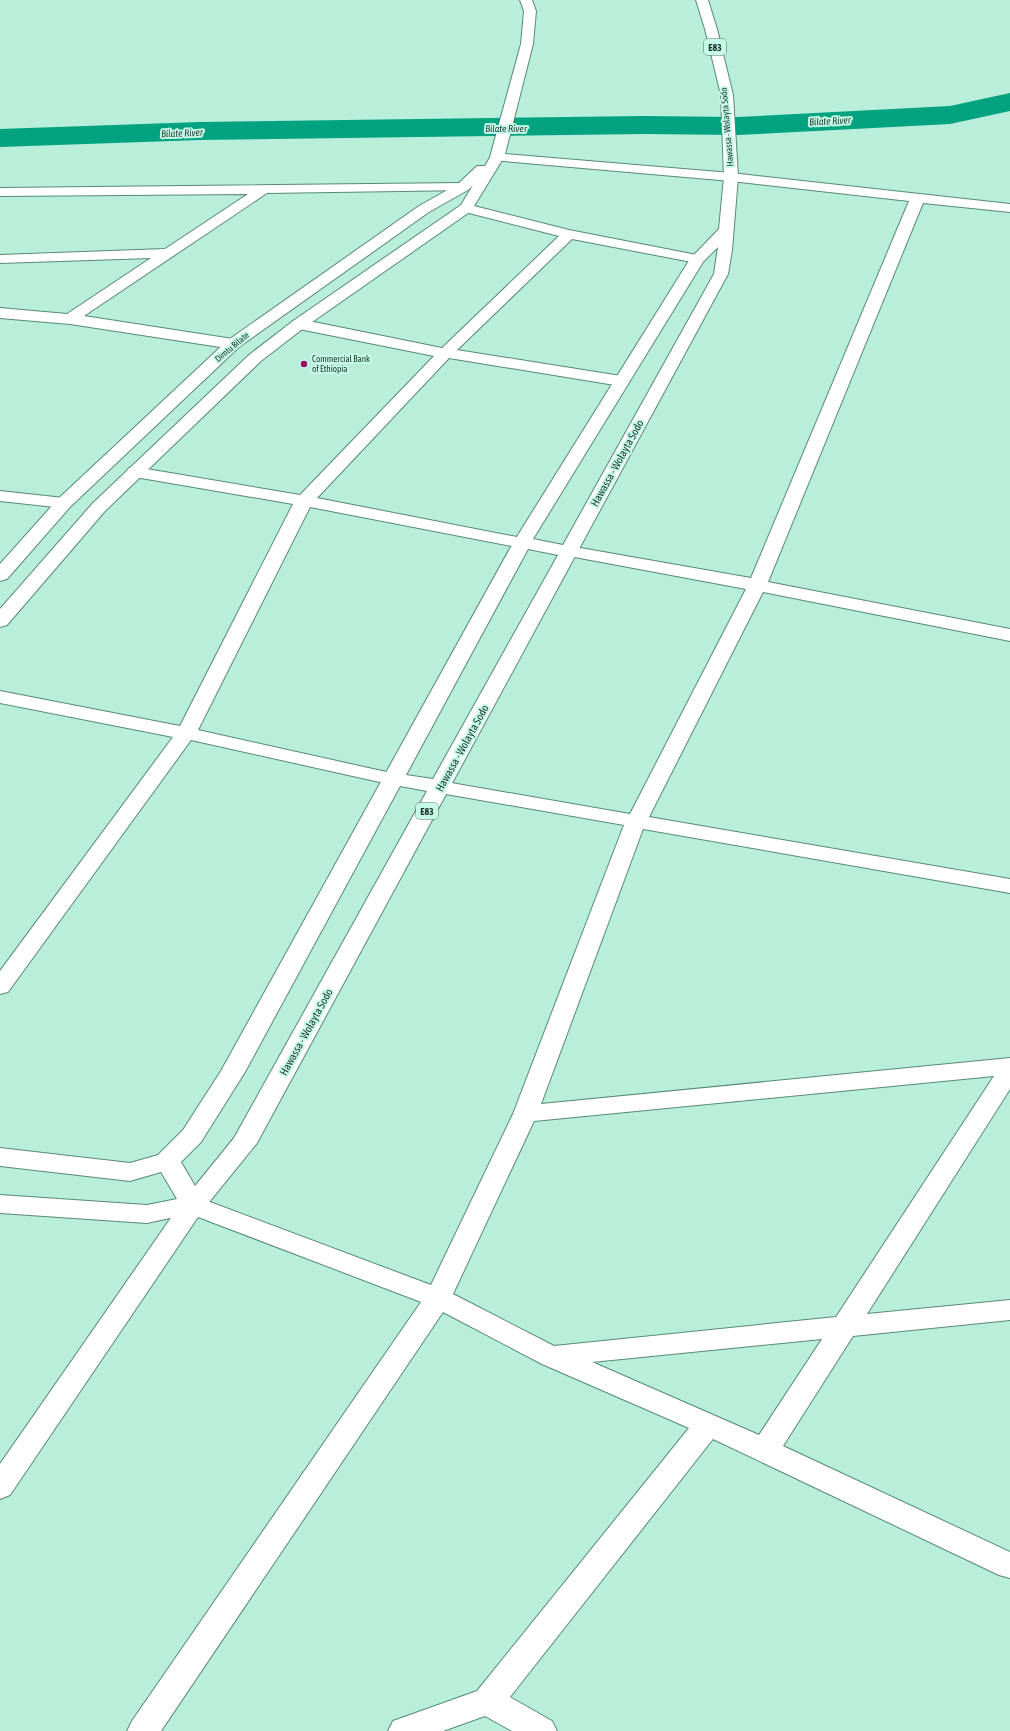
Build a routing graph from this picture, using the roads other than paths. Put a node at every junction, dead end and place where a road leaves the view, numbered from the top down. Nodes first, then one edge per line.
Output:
1 (526, 0) edge
2 (702, 0) edge
3 (496, 156) junction
4 (731, 177) junction
5 (463, 187) junction
6 (264, 189) junction
7 (0, 192) edge
8 (918, 197) junction
9 (466, 208) junction
10 (1010, 208) edge
11 (725, 232) junction
12 (570, 234) junction
13 (169, 253) junction
14 (0, 259) edge
15 (697, 260) junction
16 (0, 313) edge
17 (70, 319) junction
18 (299, 324) junction
19 (233, 344) junction
20 (445, 353) junction
21 (640, 384) junction
22 (136, 472) junction
23 (0, 496) edge
24 (304, 501) junction
25 (64, 503) junction
26 (522, 543) junction
27 (569, 551) junction
28 (0, 575) edge
29 (756, 585) junction
30 (0, 621) edge
31 (1010, 635) edge
32 (0, 697) edge
33 (186, 733) junction
34 (393, 779) junction
35 (440, 787) junction
36 (637, 821) junction
37 (1010, 886) edge
38 (0, 987) edge
39 (1010, 1066) edge
40 (1010, 1070) edge
41 (525, 1114) junction
42 (0, 1157) edge
43 (167, 1161) junction
44 (0, 1204) edge
45 (193, 1205) junction
46 (438, 1298) junction
47 (1010, 1310) edge
48 (845, 1326) junction
49 (552, 1356) junction
50 (708, 1424) junction
51 (765, 1450) junction
52 (0, 1487) edge
53 (997, 1552) edge
54 (1010, 1566) edge
55 (488, 1701) junction
56 (143, 1731) edge
57 (404, 1731) edge
58 (541, 1731) edge

1 - 3 street
2 - 4 street, Hawassa - Wolayta Sodo / E83
3 - 4 street
3 - 5 street, Dimtu Bilate
3 - 9 street
4 - 8 street
4 - 11 street, Hawassa - Wolayta Sodo / E83
5 - 6 street
5 - 19 street, Dimtu Bilate
6 - 7 street
6 - 13 street
8 - 10 street
8 - 29 street
9 - 12 street
9 - 18 street
11 - 15 street, Hawassa - Wolayta Sodo / E83
11 - 21 street, Hawassa - Wolayta Sodo / E83
12 - 15 street
12 - 20 street
13 - 14 street
13 - 17 street
15 - 21 street, Hawassa - Wolayta Sodo / E83
16 - 17 street
17 - 19 street
18 - 20 street
18 - 22 street
19 - 25 street, Dimtu Bilate
20 - 21 street
20 - 24 street
21 - 26 street, Hawassa - Wolayta Sodo / E83
21 - 27 street, Hawassa - Wolayta Sodo / E83
22 - 24 street
22 - 30 street
23 - 25 street
24 - 26 street
24 - 33 street
25 - 28 street, Dimtu Bilate
26 - 27 street
26 - 34 street, Hawassa - Wolayta Sodo / E83
27 - 29 street
27 - 35 street, Hawassa - Wolayta Sodo / E83
29 - 31 street
29 - 36 street
32 - 33 street
33 - 34 street
33 - 38 street
34 - 35 street
34 - 43 street, Hawassa - Wolayta Sodo / E83
35 - 36 street
35 - 45 street, Hawassa - Wolayta Sodo / E83
36 - 37 street
36 - 41 street
39 - 41 street
40 - 48 street
41 - 46 street
42 - 43 street, Hawassa - Wolayta Sodo / E83
43 - 45 street
44 - 45 street
45 - 46 street
45 - 52 street, Hawassa - Wolayta Sodo
46 - 49 street
46 - 56 street
47 - 48 street
48 - 49 street
48 - 51 street
49 - 50 street
50 - 51 street
50 - 55 street
51 - 53 street
53 - 54 street
55 - 57 street
55 - 58 street

